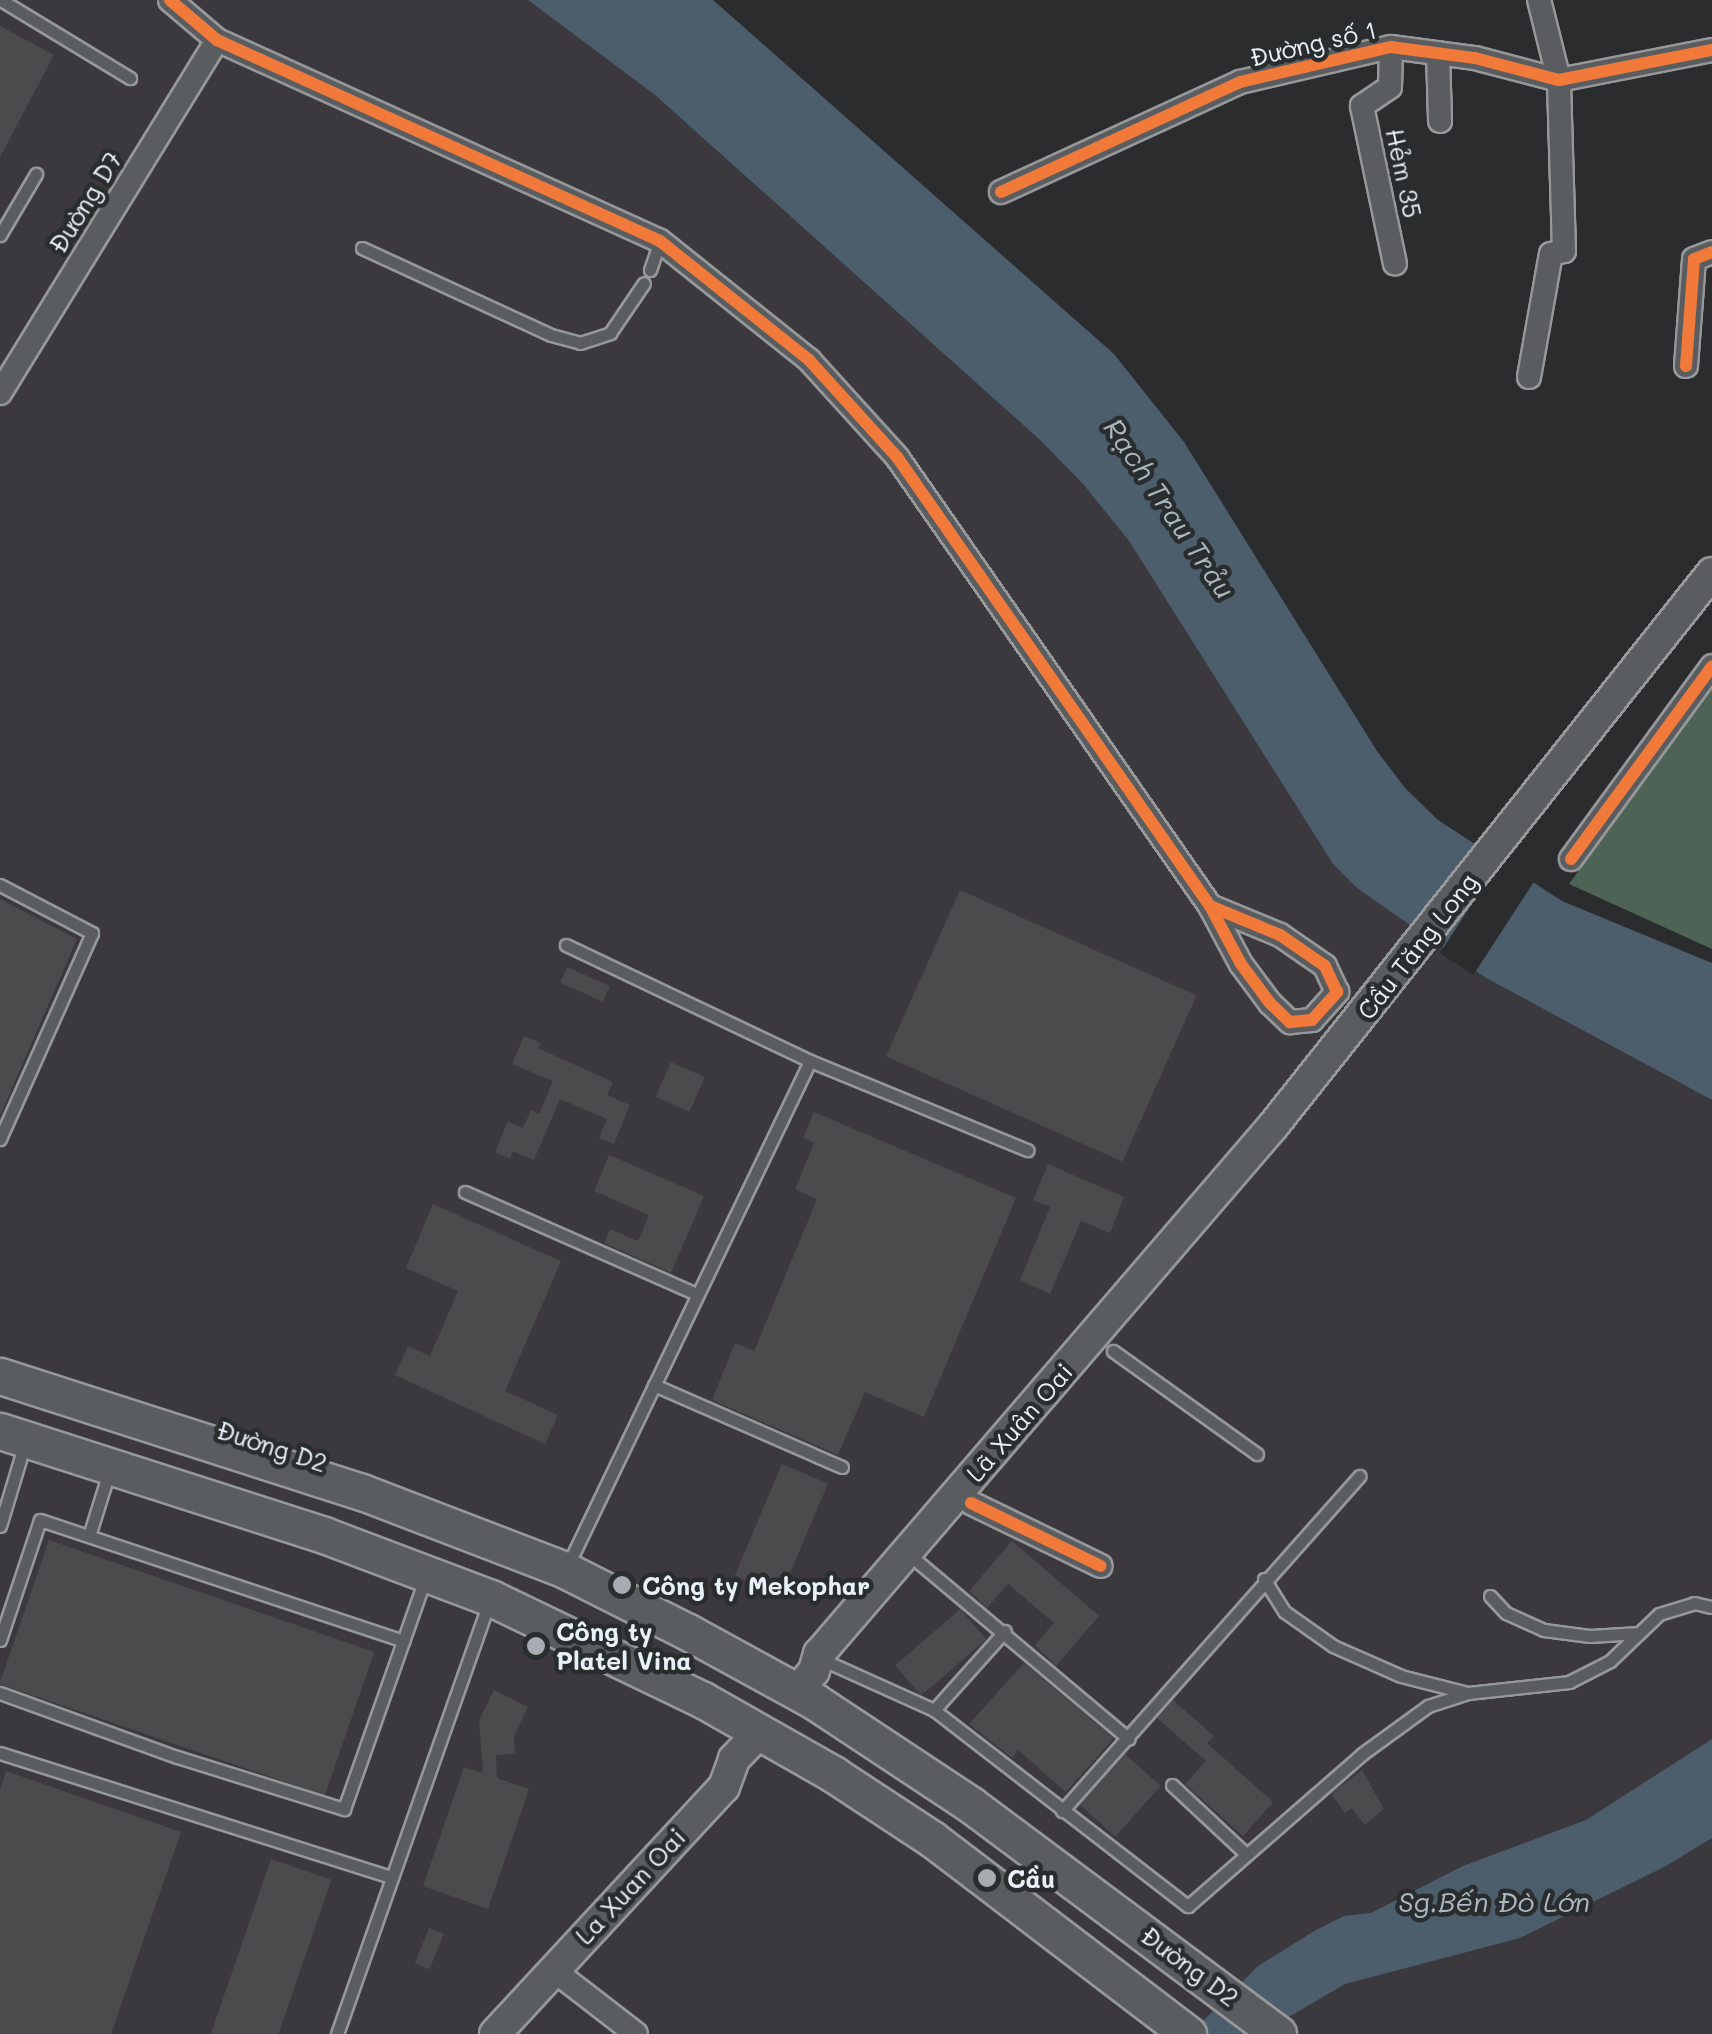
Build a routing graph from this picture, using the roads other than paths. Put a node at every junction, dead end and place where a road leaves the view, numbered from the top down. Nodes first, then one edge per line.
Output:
1 (1, 0) edge
2 (170, 0) edge
3 (1540, 0) edge
4 (218, 40) junction
5 (1391, 47) junction
6 (1712, 50) edge
7 (1438, 53) junction
8 (130, 78) dead end
9 (1558, 80) junction
10 (1440, 122) dead end
11 (36, 174) dead end
12 (1001, 192) dead end
13 (0, 235) edge
14 (660, 240) junction
15 (362, 248) dead end
16 (1712, 252) edge
17 (1395, 264) dead end
18 (650, 270) dead end
19 (644, 283) dead end
20 (1686, 366) dead end
21 (1529, 376) dead end
22 (0, 393) edge
23 (1712, 574) edge
24 (1708, 679) edge
25 (1571, 859) dead end
26 (0, 885) edge
27 (1210, 906) junction
28 (566, 945) dead end
29 (810, 1061) junction
30 (0, 1139) edge
31 (1027, 1150) dead end
32 (465, 1192) dead end
33 (696, 1294) junction
34 (1113, 1351) dead end
35 (0, 1360) edge
36 (0, 1376) edge
37 (654, 1385) junction
38 (8, 1434) edge
39 (1257, 1454) dead end
40 (842, 1467) dead end
41 (120, 1469) junction
42 (1360, 1476) dead end
43 (971, 1503) dead end
44 (0, 1526) edge
45 (89, 1536) junction
46 (531, 1556) junction
47 (918, 1562) dead end
48 (1101, 1566) dead end
49 (565, 1570) junction
50 (416, 1571) junction
51 (1264, 1580) junction
52 (1490, 1596) dead end
53 (491, 1598) junction
54 (1712, 1607) edge
55 (1005, 1631) junction
56 (1639, 1633) junction
57 (0, 1640) edge
58 (402, 1642) junction
59 (832, 1664) dead end
60 (0, 1693) edge
61 (796, 1693) junction
62 (1468, 1693) junction
63 (934, 1710) junction
64 (758, 1734) junction
65 (1129, 1739) junction
66 (0, 1753) edge
67 (1172, 1784) dead end
68 (1062, 1811) junction
69 (1245, 1854) junction
70 (392, 1877) junction
71 (552, 1969) junction
72 (337, 2034) edge
73 (495, 2034) edge
74 (636, 2034) edge
75 (1188, 2034) edge
76 (1278, 2034) edge

1 - 8 lane
2 - 4 street
3 - 9 street
4 - 14 street
4 - 22 street, Đường D7
5 - 7 street, Đường số 1
5 - 12 street, Đường số 1
5 - 17 street, Hẻm 35
6 - 9 street, Đường số 1
7 - 9 street, Đường số 1
7 - 10 street
9 - 21 street
11 - 13 lane
14 - 18 lane
14 - 27 street
15 - 19 lane
16 - 20 street
23 - 61 main road, Cầu Tăng Long
24 - 25 street
26 - 30 lane
27 - 27 street
28 - 29 lane
29 - 31 lane
29 - 33 lane
32 - 33 lane
33 - 37 lane
34 - 39 lane
35 - 46 main road, Đường D2
36 - 46 main road, Đường D2
37 - 40 lane
37 - 49 lane
38 - 41 main road
38 - 44 lane
41 - 45 lane
41 - 50 main road
42 - 51 lane
43 - 48 street
45 - 57 lane
45 - 58 lane
46 - 49 main road, Đường D2
47 - 55 lane
49 - 61 main road, Đường D2
50 - 53 main road
50 - 58 lane
51 - 62 lane
51 - 65 lane
52 - 56 lane
53 - 64 main road
53 - 70 lane
54 - 56 lane
55 - 63 lane
55 - 65 lane
56 - 62 lane
58 - 60 lane
59 - 63 lane
61 - 64 main road
61 - 76 main road, Đường D2
62 - 69 lane
63 - 68 lane
64 - 71 main road, La Xuan Oai
64 - 75 main road
65 - 68 lane
66 - 70 lane
67 - 69 lane
68 - 69 lane
70 - 72 lane
71 - 73 main road, La Xuan Oai
71 - 74 street

